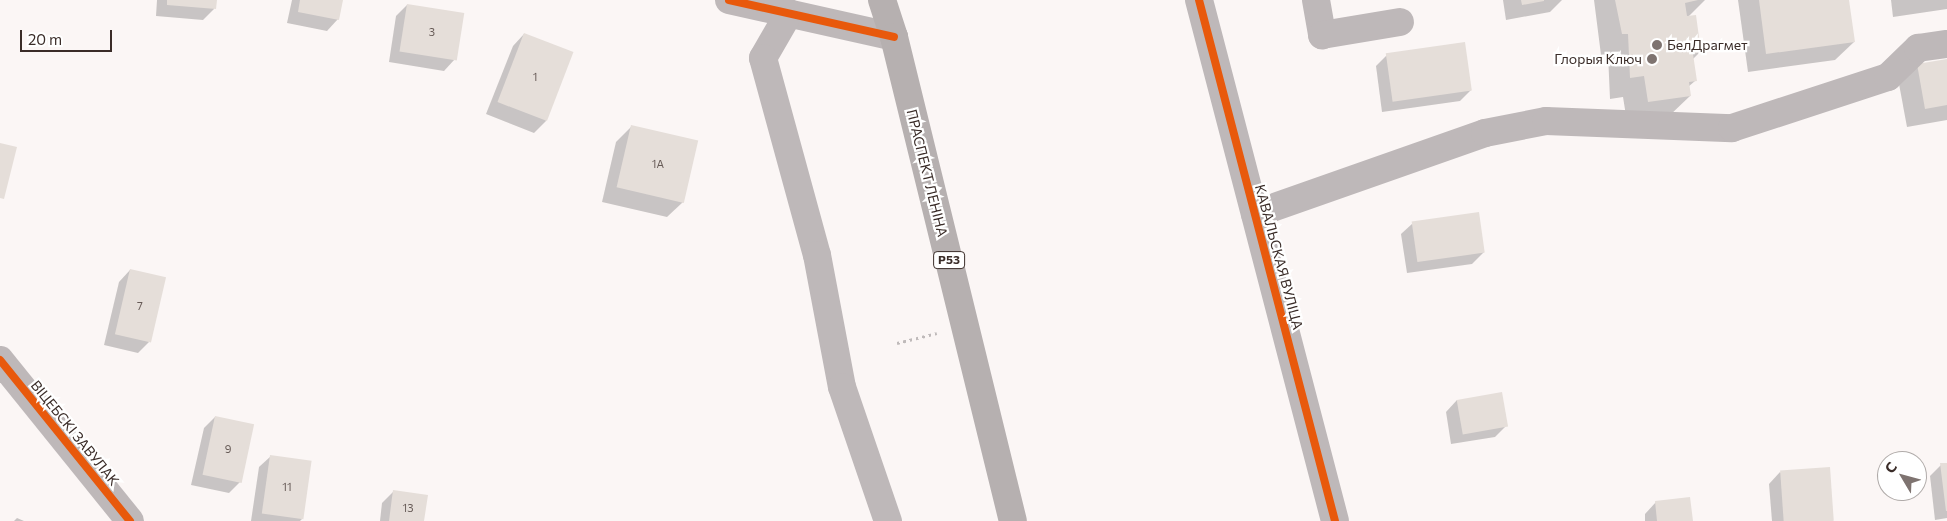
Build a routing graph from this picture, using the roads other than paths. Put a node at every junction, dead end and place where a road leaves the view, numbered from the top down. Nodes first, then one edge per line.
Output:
1 (729, 0) edge
2 (882, 0) edge
3 (1199, 0) edge
4 (1316, 0) edge
5 (789, 13) junction
6 (1400, 22) dead end
7 (894, 37) junction
8 (1947, 44) edge
9 (1255, 214) junction
10 (0, 360) edge
11 (130, 521) edge
12 (888, 521) edge
13 (1013, 521) edge
14 (1335, 521) edge

1 - 5 street
2 - 7 main road, ПРАСПЕКТ ЛЕНІНА / Р53
3 - 9 street, КАВАЛЬСКАЯ ВУЛІЦА
4 - 6 street
5 - 7 street
5 - 12 street
7 - 13 main road, ПРАСПЕКТ ЛЕНІНА / Р53
8 - 9 street
9 - 14 street, КАВАЛЬСКАЯ ВУЛІЦА
10 - 11 street, ВІЦЕБСКІ ЗАВУЛАК

